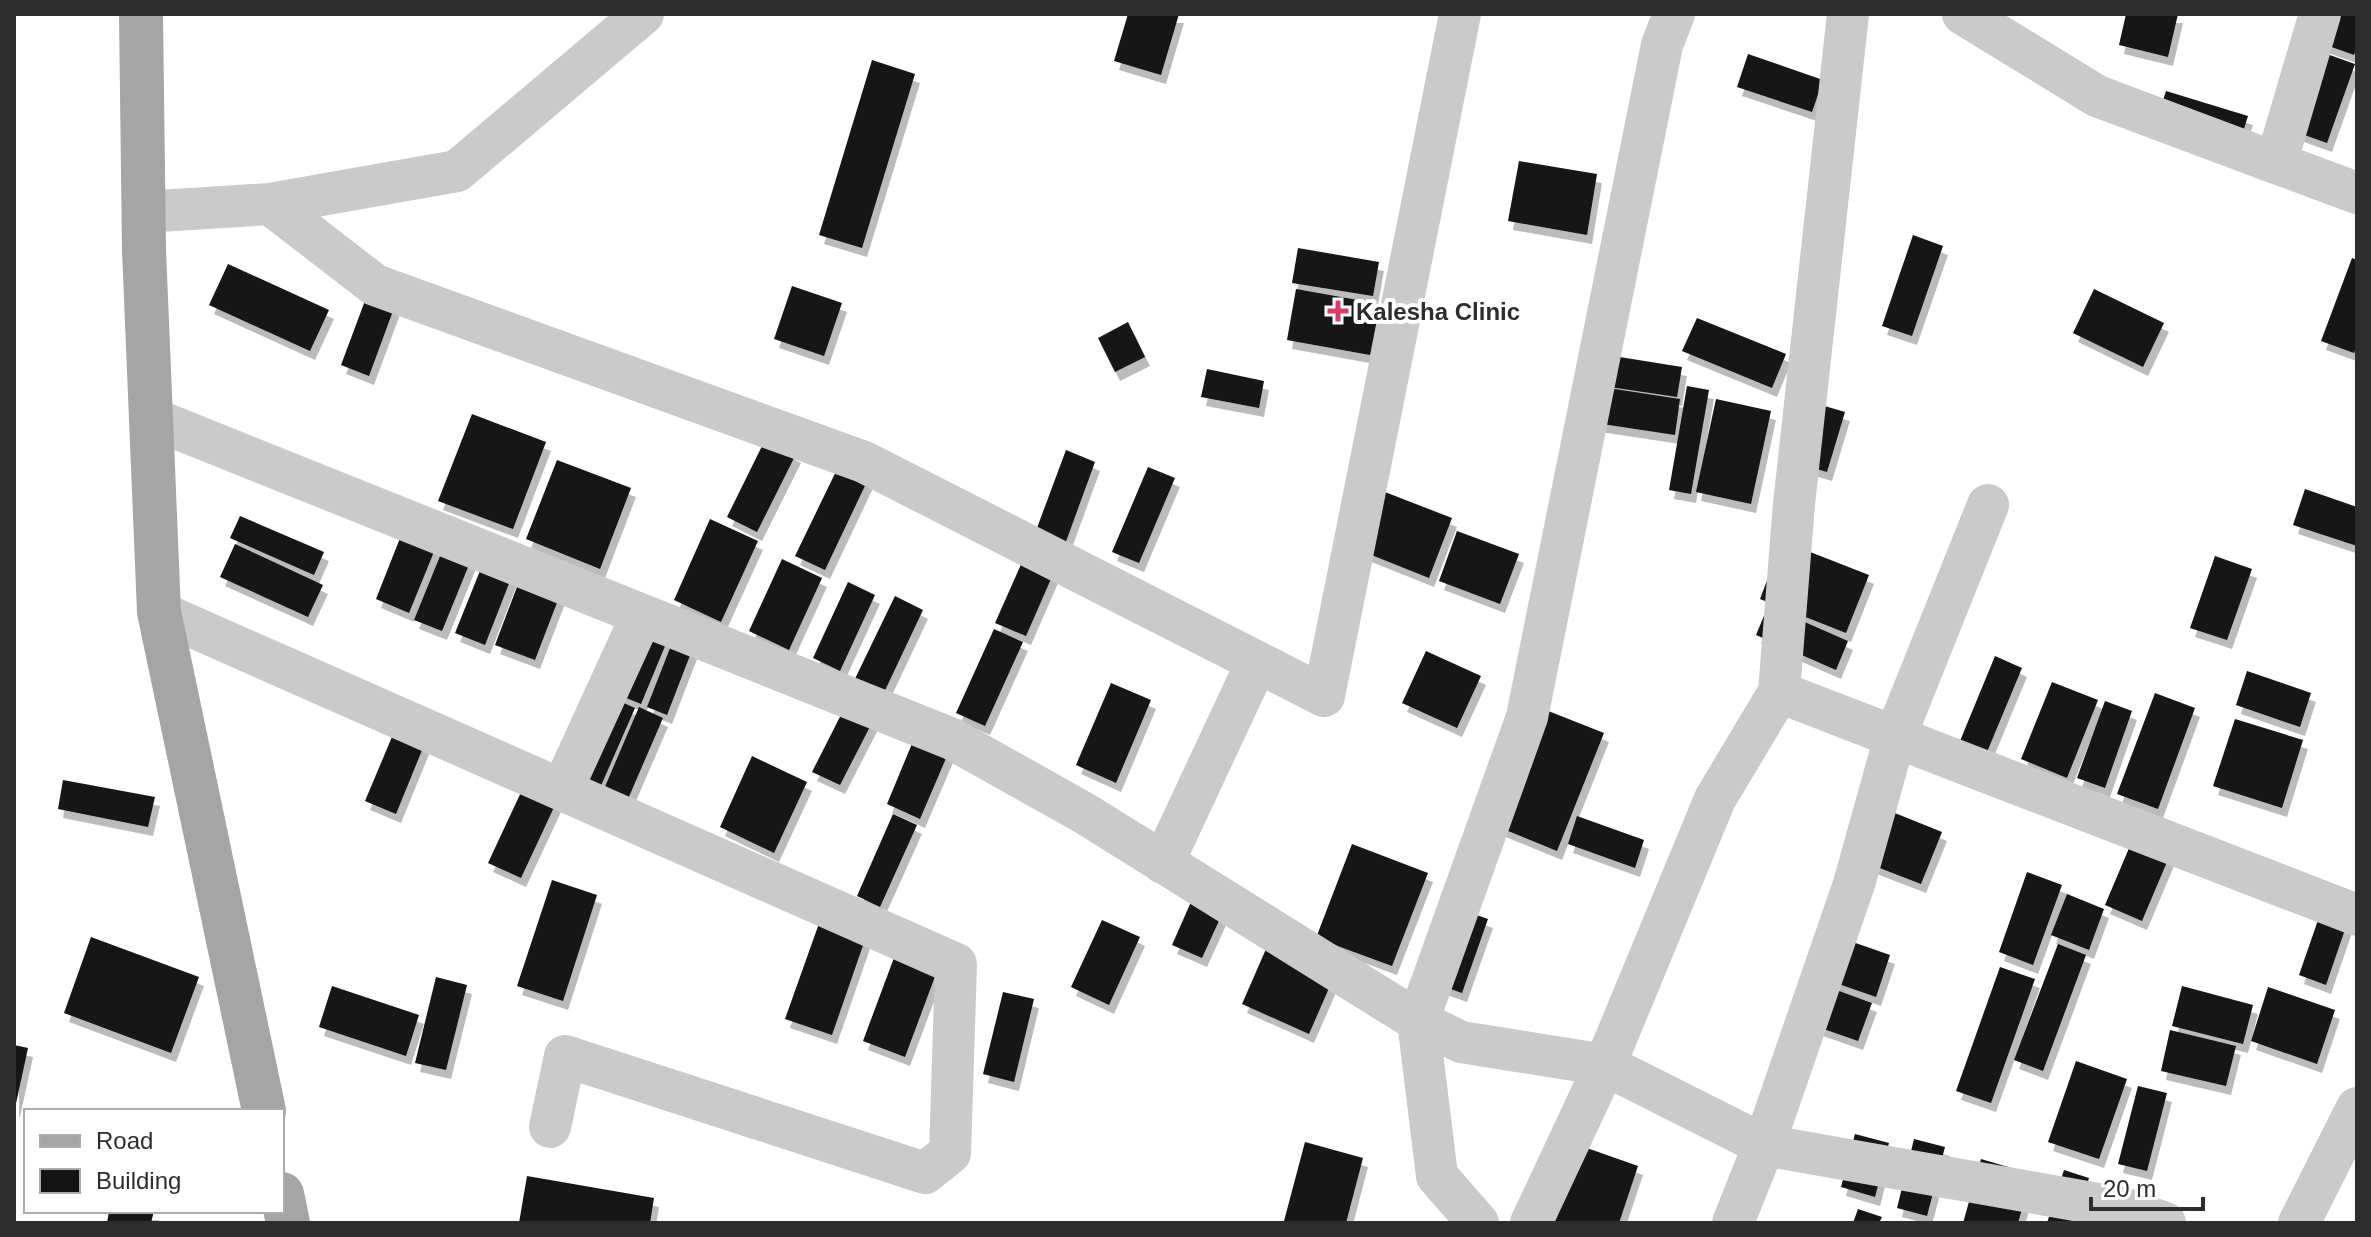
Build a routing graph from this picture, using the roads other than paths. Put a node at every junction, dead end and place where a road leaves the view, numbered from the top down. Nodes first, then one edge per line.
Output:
1 (141, 14) edge
2 (643, 14) edge
3 (1460, 14) edge
4 (1674, 14) edge
5 (1848, 14) edge
6 (1963, 14) edge
7 (2320, 14) edge
8 (2276, 163) junction
9 (2357, 193) edge
10 (270, 204) junction
11 (143, 212) junction
12 (151, 418) junction
13 (1988, 505) dead end
14 (159, 612) junction
15 (642, 615) junction
16 (1257, 662) junction
17 (1779, 692) junction
18 (1895, 737) junction
19 (562, 790) junction
20 (1163, 863) junction
21 (2357, 915) edge
22 (1418, 1021) junction
23 (1605, 1065) junction
24 (2357, 1108) edge
25 (264, 1109) edge
26 (550, 1127) dead end
27 (1764, 1145) junction
28 (1478, 1223) edge
29 (1531, 1223) edge
30 (1733, 1223) edge
31 (2165, 1223) edge
32 (2299, 1223) edge

1 - 11 main road
2 - 10 street
3 - 16 street
4 - 22 street
5 - 17 street
6 - 8 street
7 - 8 street
8 - 9 street
10 - 11 street
10 - 16 street
11 - 12 main road
12 - 14 main road
12 - 15 street
13 - 18 street
14 - 19 street
14 - 25 main road
15 - 19 street
15 - 20 street
16 - 20 street
17 - 18 street
17 - 23 street
18 - 21 street
18 - 27 street
19 - 26 street
20 - 22 street
22 - 23 street
22 - 28 street
23 - 27 street
23 - 29 street
24 - 32 street
27 - 30 street
27 - 31 street

